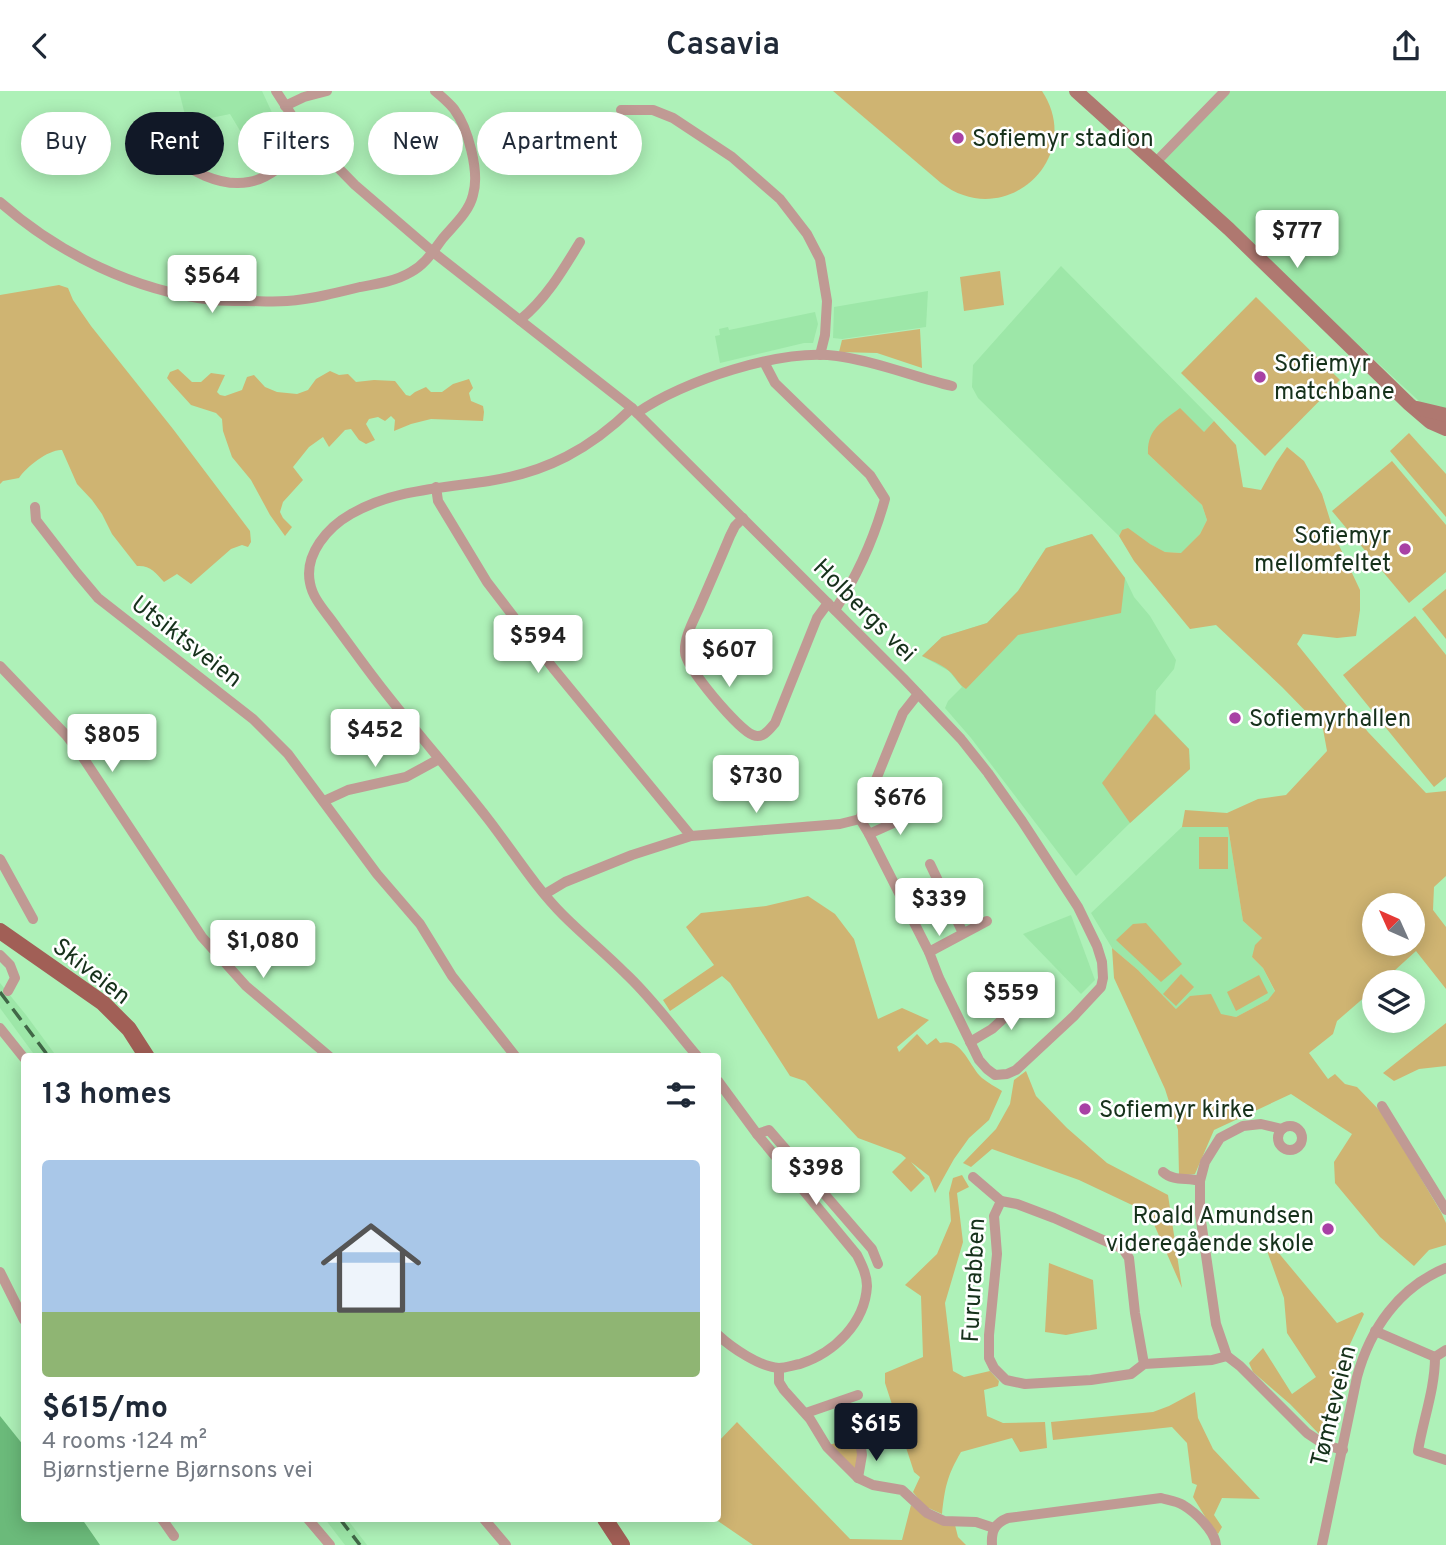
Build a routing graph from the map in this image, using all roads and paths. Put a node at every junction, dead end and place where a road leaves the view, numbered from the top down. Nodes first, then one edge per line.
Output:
1 (276, 91) edge
2 (327, 91) edge
3 (435, 91) edge
4 (1076, 91) edge
5 (1225, 91) edge
6 (285, 106) junction
7 (621, 110) dead end
8 (290, 112) edge
9 (1155, 163) junction
10 (205, 175) edge
11 (266, 175) edge
12 (345, 175) edge
13 (0, 202) edge
14 (580, 242) dead end
15 (433, 252) junction
16 (520, 320) junction
17 (820, 355) junction
18 (764, 362) junction
19 (952, 386) dead end
20 (1413, 407) junction
21 (635, 410) junction
22 (1446, 415) edge
23 (1446, 429) edge
24 (436, 487) junction
25 (34, 507) dead end
26 (743, 518) junction
27 (831, 607) junction
28 (0, 666) edge
29 (918, 694) junction
30 (439, 759) junction
31 (324, 801) junction
32 (918, 812) dead end
33 (860, 819) junction
34 (869, 834) junction
35 (691, 835) junction
36 (0, 859) edge
37 (930, 864) dead end
38 (545, 894) junction
39 (33, 919) dead end
40 (987, 921) dead end
41 (0, 931) edge
42 (963, 933) junction
43 (929, 952) junction
44 (0, 955) edge
45 (1006, 987) dead end
46 (8, 991) dead end
47 (1030, 994) dead end
48 (1009, 1013) junction
49 (0, 1028) edge
50 (970, 1042) junction
51 (144, 1053) edge
52 (325, 1053) edge
53 (513, 1053) edge
54 (695, 1053) edge
55 (21, 1054) edge
56 (721, 1085) edge
57 (1382, 1106) dead end
58 (1282, 1129) dead end
59 (757, 1134) junction
60 (1163, 1172) dead end
61 (973, 1177) dead end
62 (1200, 1181) junction
63 (1001, 1202) junction
64 (1446, 1210) edge
65 (1207, 1256) junction
66 (1220, 1258) dead end
67 (878, 1264) dead end
68 (1446, 1268) edge
69 (0, 1272) edge
70 (21, 1314) edge
71 (1375, 1331) junction
72 (721, 1337) edge
73 (1415, 1349) junction
74 (1446, 1350) edge
75 (1227, 1356) junction
76 (1435, 1357) junction
77 (1411, 1360) dead end
78 (1144, 1364) junction
79 (779, 1368) junction
80 (858, 1395) dead end
81 (806, 1413) junction
82 (861, 1447) dead end
83 (1343, 1450) junction
84 (1446, 1460) edge
85 (858, 1478) junction
86 (164, 1522) edge
87 (311, 1522) edge
88 (487, 1522) edge
89 (607, 1522) edge
90 (994, 1528) junction
91 (174, 1537) dead end
92 (330, 1545) edge
93 (506, 1545) edge
94 (622, 1545) edge
95 (992, 1545) edge
96 (1216, 1545) edge
97 (1322, 1545) edge

1 - 6 street, Holbergs vei
2 - 6 street
3 - 15 street
4 - 9 main road
5 - 9 street
6 - 8 street, Holbergs vei
7 - 17 street
9 - 20 main road
10 - 11 street
12 - 15 street, Holbergs vei
13 - 15 street
14 - 16 street
15 - 16 street, Holbergs vei
16 - 21 street, Holbergs vei
17 - 18 street
17 - 19 street
18 - 21 street
18 - 27 street
20 - 22 main road
20 - 23 main road
21 - 24 street
21 - 26 street, Holbergs vei
24 - 30 street
24 - 35 street
25 - 31 street, Utsiktsveien
26 - 27 street, Holbergs vei
26 - 27 street
27 - 29 street, Holbergs vei
28 - 52 street
29 - 33 street
29 - 50 street, Holbergs vei
30 - 31 street
30 - 38 street
31 - 53 street, Utsiktsveien
32 - 34 street
33 - 34 street
33 - 35 street
34 - 43 street
35 - 38 street
36 - 39 street
37 - 42 street
38 - 54 street
40 - 42 street
41 - 51 main road, Skiveien
42 - 43 street
43 - 50 street
44 - 46 street
45 - 48 street
47 - 48 street
48 - 50 street
49 - 55 street
56 - 59 street
57 - 64 street
58 - 62 street
59 - 67 street
59 - 79 street
60 - 62 street
61 - 63 street, Fururabben
62 - 65 street
63 - 78 street, Fururabben
63 - 78 street, Fururabben
65 - 66 street
65 - 75 street
68 - 71 street, Tømteveien
69 - 70 street
71 - 73 street
71 - 83 street, Tømteveien
72 - 79 street
73 - 76 street
73 - 77 street
74 - 76 street
75 - 78 street, Fururabben
75 - 83 street
76 - 84 street
79 - 81 street
80 - 81 street
81 - 85 street
82 - 85 street
83 - 97 street, Tømteveien
85 - 90 street
86 - 91 street
87 - 92 street
88 - 93 street
89 - 94 main road
90 - 95 street
90 - 96 street

